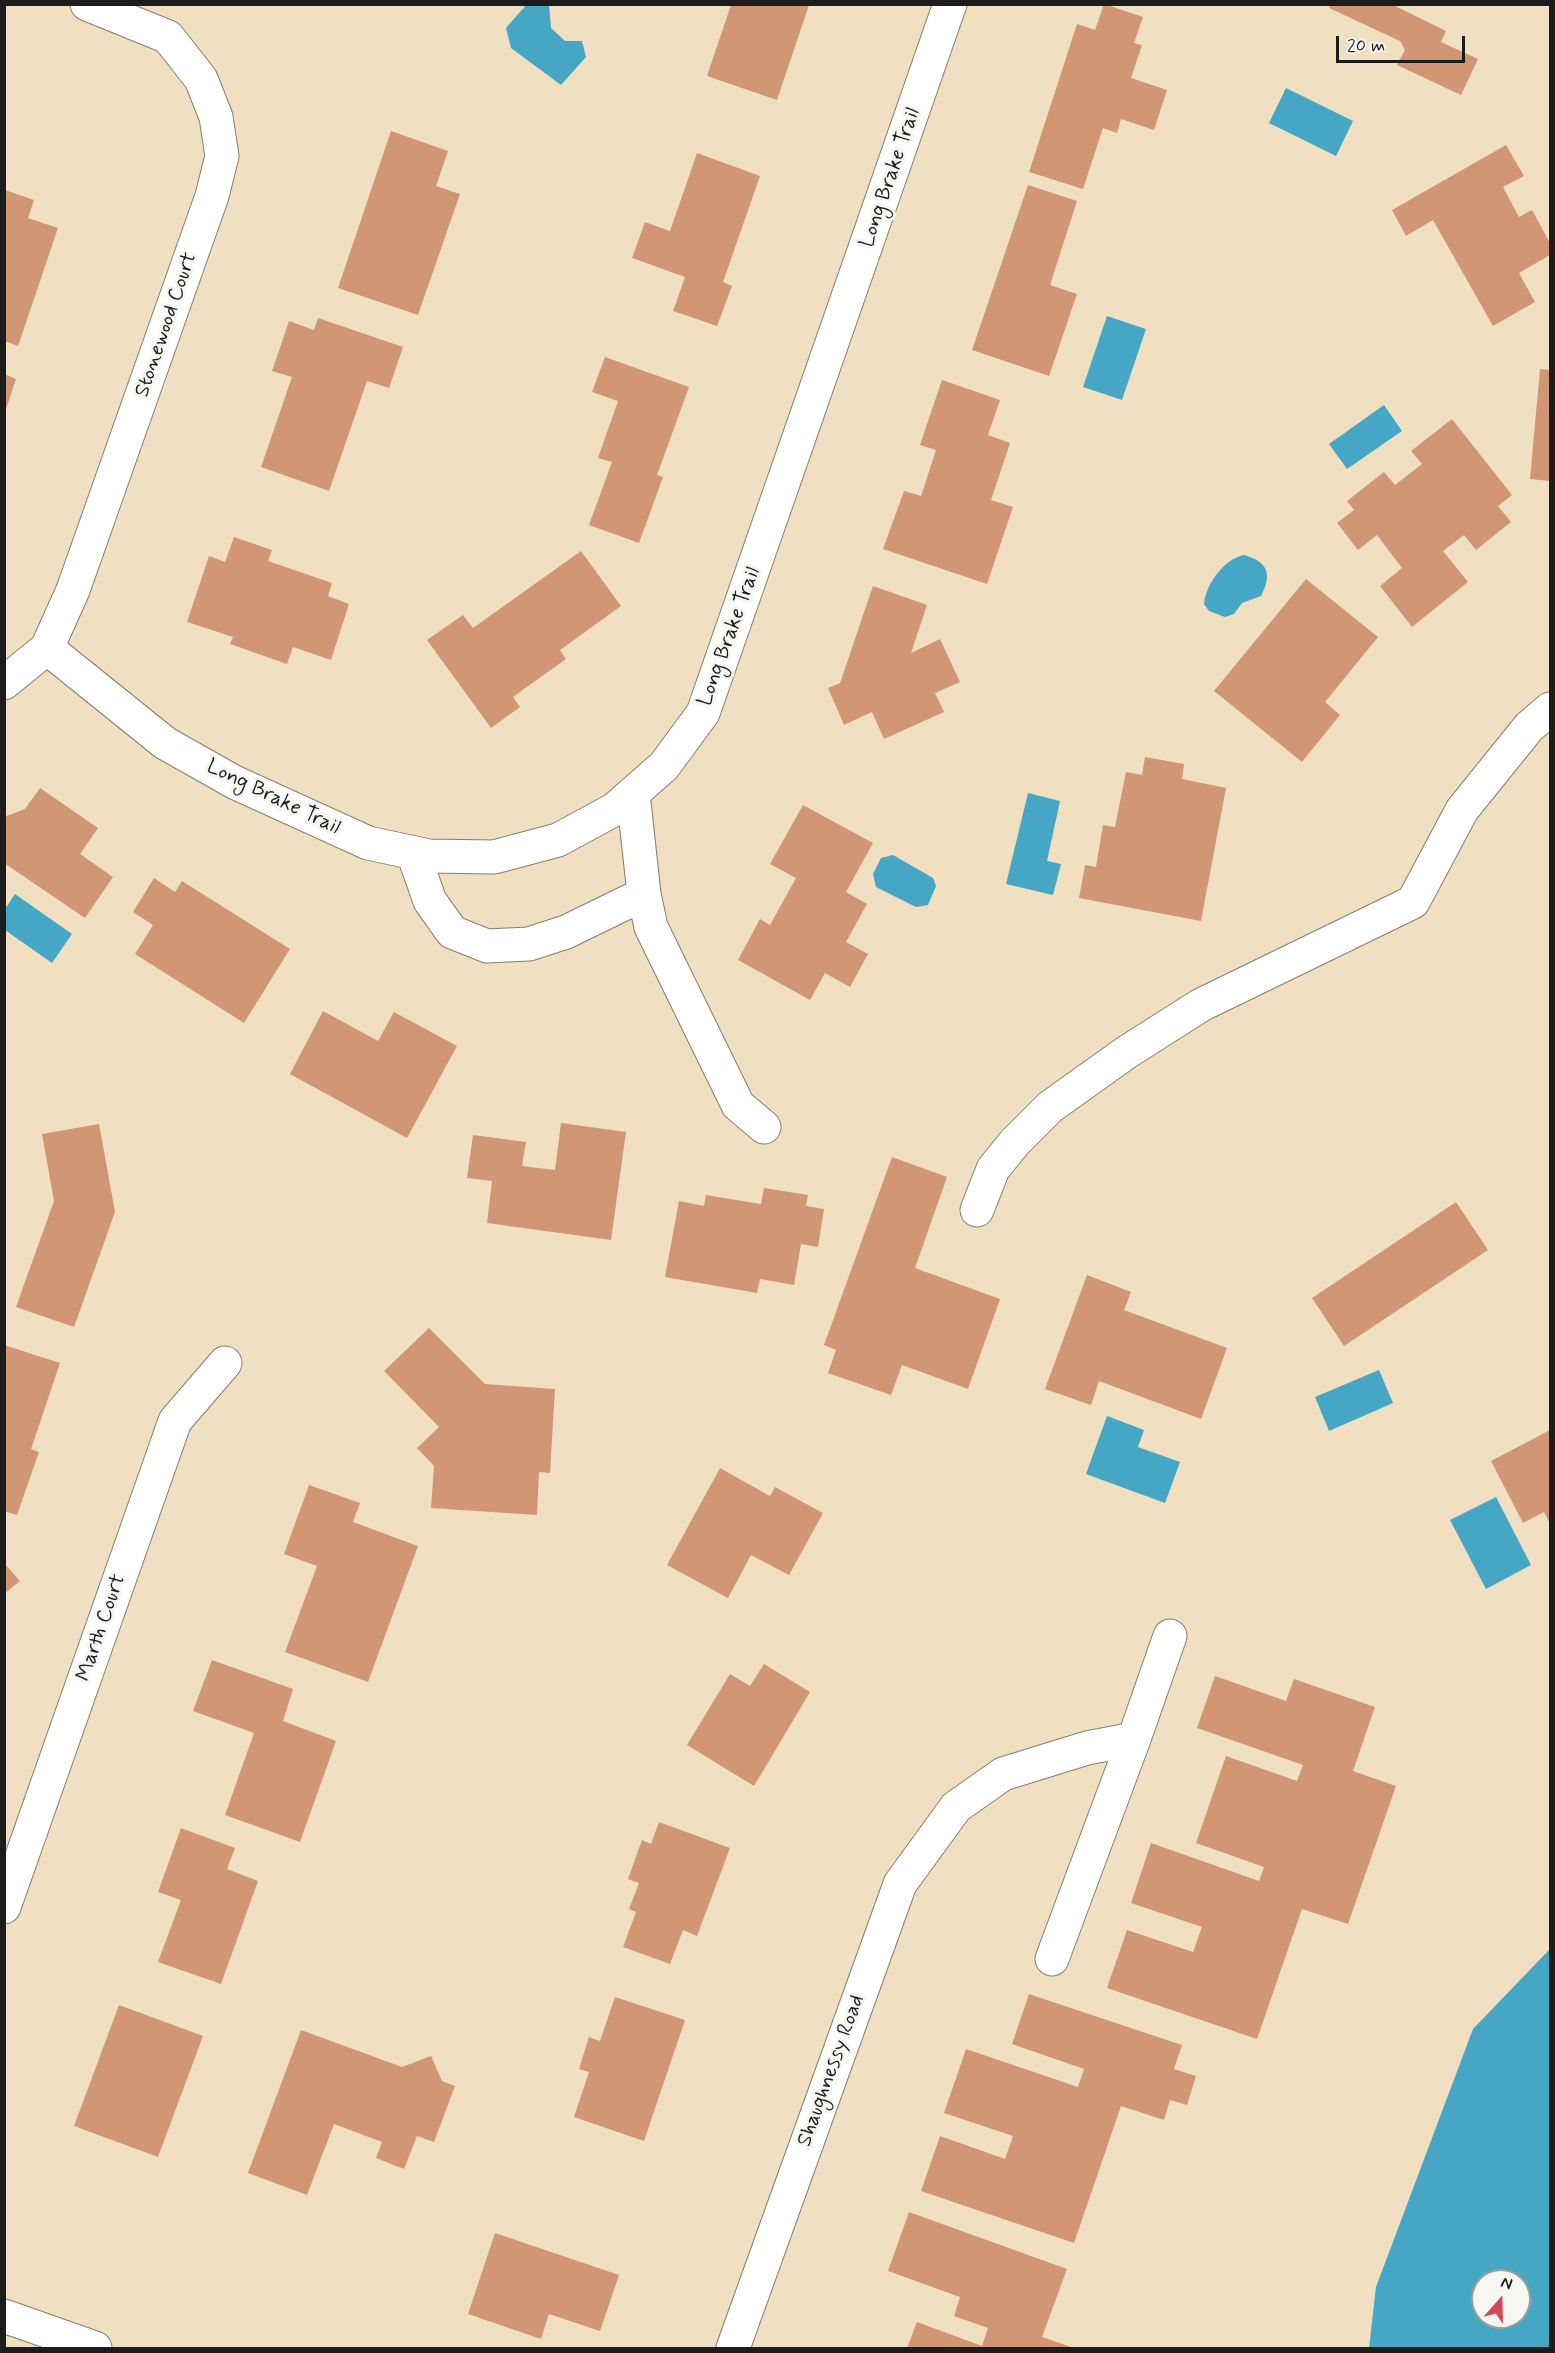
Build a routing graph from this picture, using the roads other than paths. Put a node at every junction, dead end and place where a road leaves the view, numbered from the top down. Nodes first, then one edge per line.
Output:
1 (87, 4) edge
2 (950, 4) edge
3 (47, 648) junction
4 (4, 683) edge
5 (1551, 709) edge
6 (633, 793) junction
7 (413, 853) junction
8 (644, 894) junction
9 (764, 1127) dead end
10 (977, 1210) dead end
11 (225, 1363) dead end
12 (1170, 1636) dead end
13 (1134, 1739) junction
14 (4, 1906) edge
15 (1052, 1959) dead end
16 (4, 2316) edge
17 (95, 2349) edge
18 (733, 2349) edge

1 - 3 street, Stonewood Court
2 - 6 street, Long Brake Trail
3 - 4 street, Stonewood Court
3 - 7 street, Long Brake Trail
5 - 10 street
6 - 7 street, Long Brake Trail
6 - 8 street
7 - 8 street
8 - 9 street
11 - 14 street, Marth Court
12 - 13 street
13 - 15 street
13 - 18 street, Shaughnessy Road
16 - 17 street

